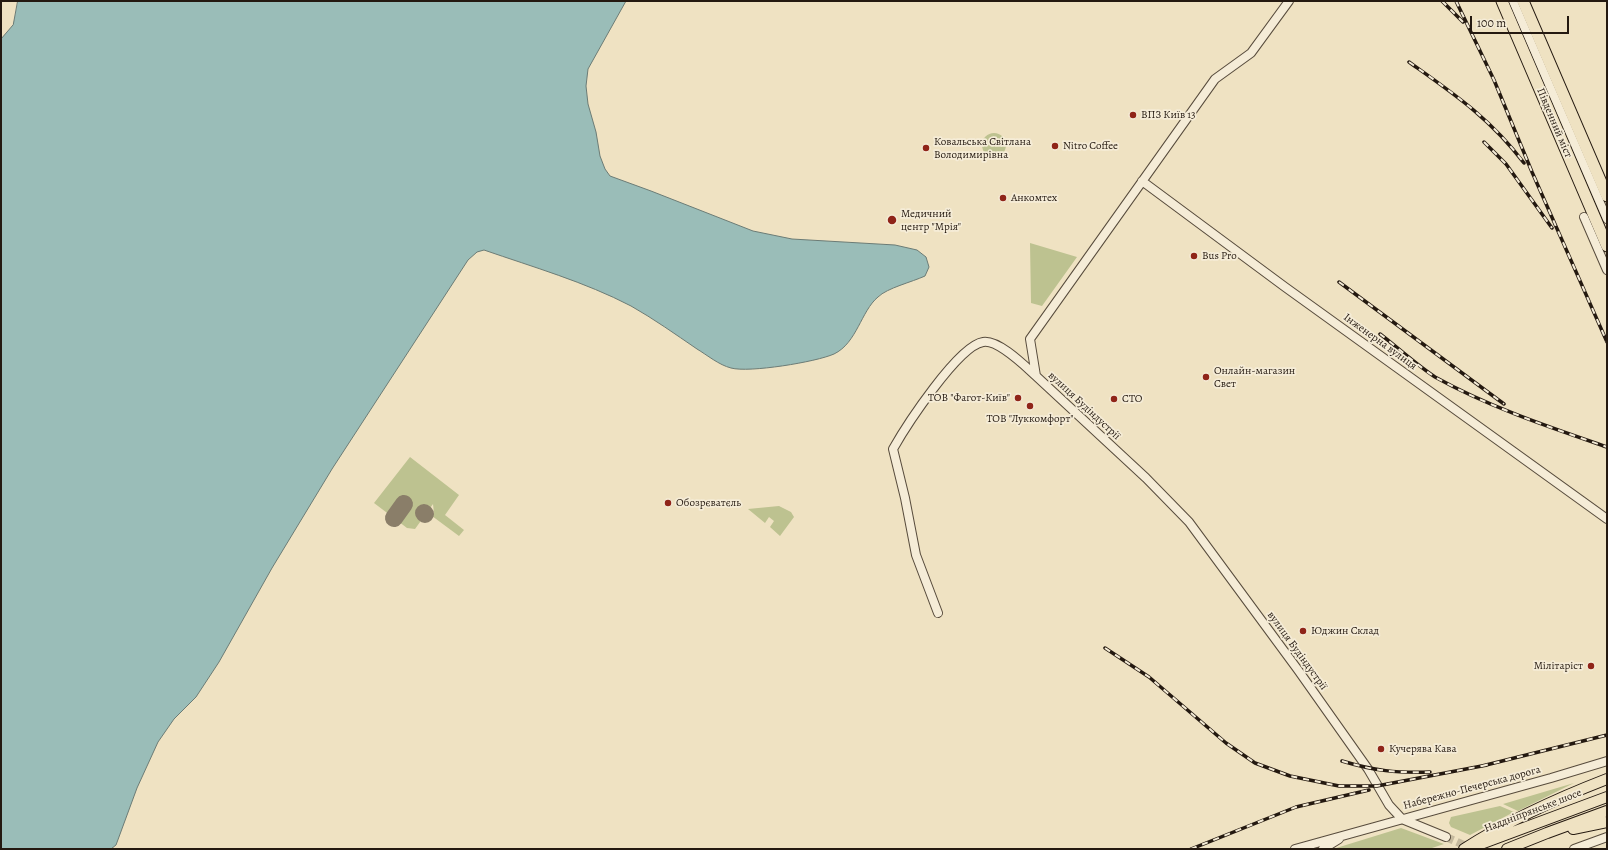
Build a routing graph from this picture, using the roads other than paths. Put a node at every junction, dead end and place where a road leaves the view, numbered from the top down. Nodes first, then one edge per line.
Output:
1 (1289, 1) edge
2 (1502, 1) edge
3 (1513, 1) edge
4 (1523, 1) edge
5 (1142, 181) junction
6 (1607, 196) edge
7 (1584, 217) dead end
8 (1607, 219) edge
9 (1607, 246) edge
10 (1607, 270) edge
11 (1036, 376) junction
12 (1607, 519) edge
13 (938, 613) dead end
14 (1607, 761) edge
15 (1607, 779) edge
16 (1607, 797) edge
17 (1607, 812) edge
18 (1402, 819) junction
19 (1607, 822) edge
20 (1343, 836) junction
21 (1446, 837) tunnel mouth
22 (1607, 837) edge
23 (1295, 849) edge
24 (1323, 849) edge
25 (1464, 849) edge
26 (1468, 849) edge
27 (1508, 849) edge
28 (1574, 849) edge

1 - 5 street, вулиця Будіндустрії
2 - 9 highway, Південний міст
3 - 8 street
4 - 6 highway, Південний міст
5 - 11 street, вулиця Будіндустрії
5 - 12 street, Інженерна вулиця
7 - 10 street
11 - 13 street
11 - 18 street, вулиця Будіндустрії
14 - 18 street, Набережно-Печерська дорога
15 - 25 main road
16 - 26 main road, Наддніпрянське шосе
17 - 27 main road
18 - 20 street, Набережно-Печерська дорога
18 - 21 street
19 - 27 main road
20 - 23 street, Набережно-Печерська дорога
20 - 24 street, Набережно-Печерська дорога
22 - 28 street

